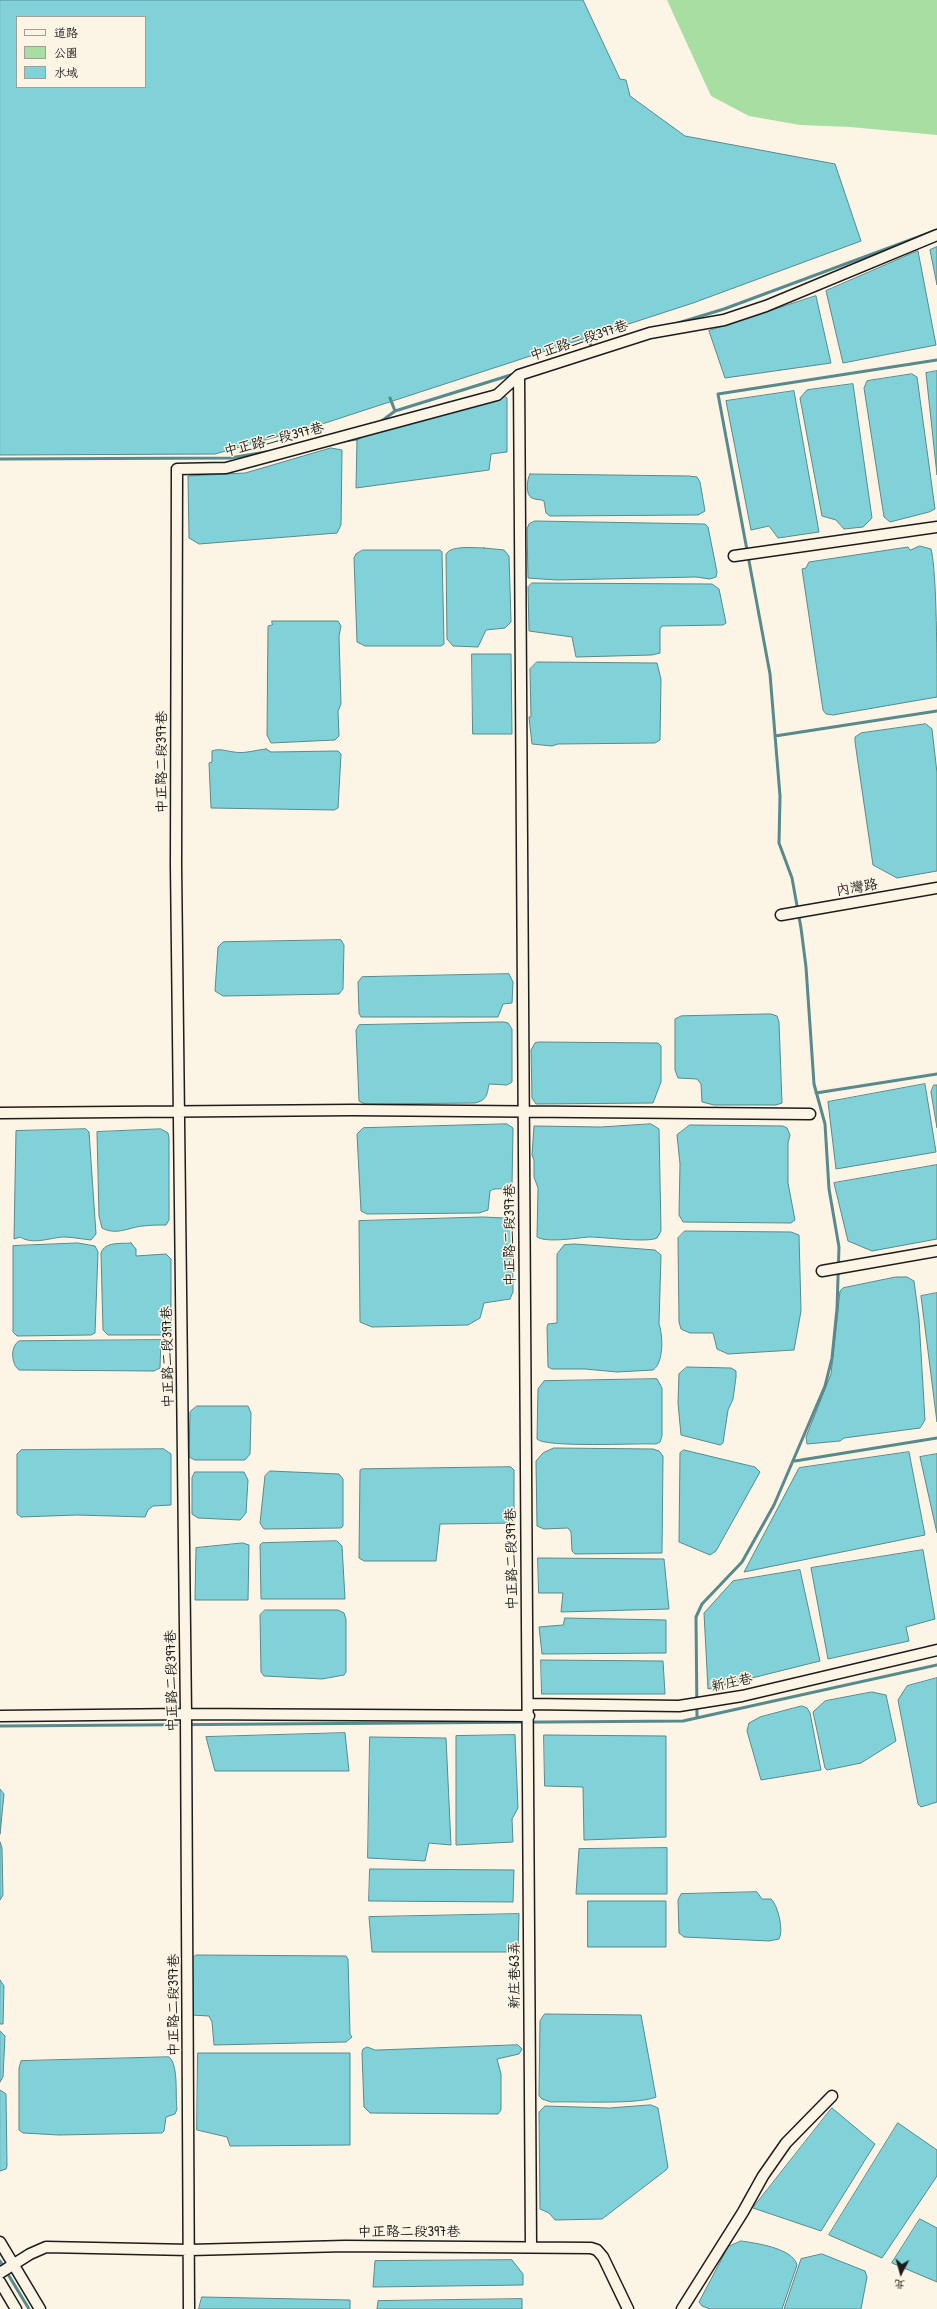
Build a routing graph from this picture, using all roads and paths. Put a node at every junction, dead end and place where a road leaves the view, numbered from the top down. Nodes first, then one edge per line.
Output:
1 (937, 235) edge
2 (519, 375) junction
3 (937, 526) edge
4 (734, 556) dead end
5 (937, 888) edge
6 (781, 915) dead end
7 (523, 1111) junction
8 (179, 1112) junction
9 (0, 1113) edge
10 (810, 1114) dead end
11 (937, 1251) edge
12 (822, 1271) dead end
13 (937, 1650) edge
14 (529, 1704) junction
15 (186, 1714) junction
16 (0, 1716) edge
17 (529, 1716) junction
18 (832, 2096) dead end
19 (0, 2242) edge
20 (531, 2246) junction
21 (190, 2250) junction
22 (13, 2264) junction
23 (0, 2273) edge
24 (0, 2282) edge
25 (16, 2309) edge
26 (40, 2309) edge
27 (189, 2309) edge
28 (628, 2309) edge
29 (682, 2309) edge

1 - 2 street, 中正路二段397巷
2 - 7 street, 中正路二段397巷
2 - 8 street, 中正路二段397巷
3 - 4 street
5 - 6 street, 內灣路
7 - 8 street
7 - 10 street
7 - 14 street, 中正路二段397巷
8 - 9 street
8 - 15 street, 中正路二段397巷
11 - 12 street
13 - 14 street, 新庄巷
14 - 17 street, 新庄巷63弄
15 - 16 street
15 - 17 street
15 - 21 street, 中正路二段397巷
17 - 20 street, 新庄巷63弄
18 - 29 street
19 - 22 street
20 - 21 street, 中正路二段397巷
20 - 28 street, 中正路二段397巷
21 - 22 street, 中正路二段397巷
21 - 27 street, 中正路二段397巷
22 - 23 street, 中正路二段397巷
22 - 26 street
24 - 25 street

